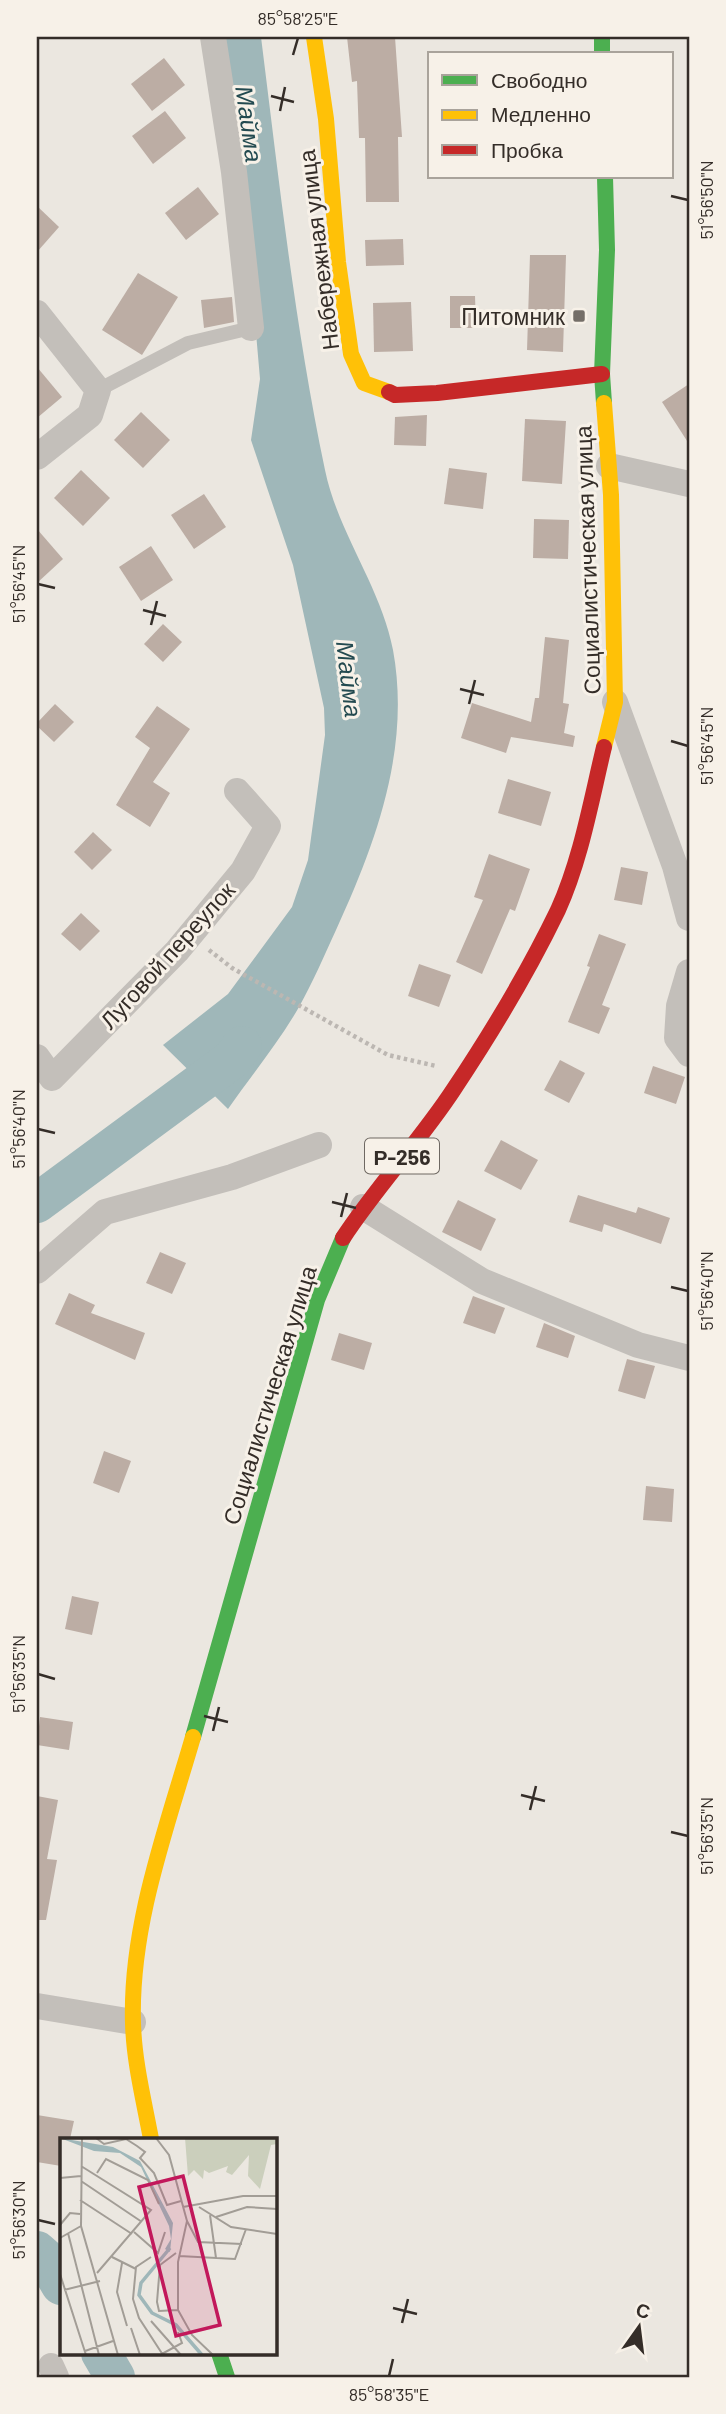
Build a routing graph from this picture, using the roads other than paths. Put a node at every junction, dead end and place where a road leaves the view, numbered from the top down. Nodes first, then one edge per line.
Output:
1 (213, 37) edge
2 (314, 37) edge
3 (605, 178) edge
4 (37, 313) edge
5 (251, 328) joint
6 (602, 374) junction
7 (98, 390) junction
8 (37, 457) edge
9 (609, 466) junction
10 (689, 484) edge
11 (615, 702) junction
12 (237, 791) dead end
13 (689, 918) edge
14 (689, 972) edge
15 (689, 1054) edge
16 (37, 1057) edge
17 (319, 1145) dead end
18 (363, 1207) junction
19 (37, 1271) edge
20 (689, 1358) edge
21 (37, 2006) edge
22 (133, 2022) junction
23 (151, 2138) edge
24 (219, 2354) edge
25 (227, 2377) edge

1 - 5 street
2 - 6 main road, Набережная улица
3 - 6 main road, Социалистическая улица / Р-256
4 - 7 street
5 - 7 lane
6 - 9 main road, Социалистическая улица / Р-256
7 - 8 street
9 - 10 street
9 - 11 main road, Социалистическая улица / Р-256
11 - 13 street
11 - 18 main road, Социалистическая улица / Р-256
12 - 16 street, Луговой переулок
14 - 15 street
17 - 19 street
18 - 20 street
18 - 22 main road, Социалистическая улица / Р-256
21 - 22 street
22 - 23 main road, Социалистическая улица / Р-256
24 - 25 main road

